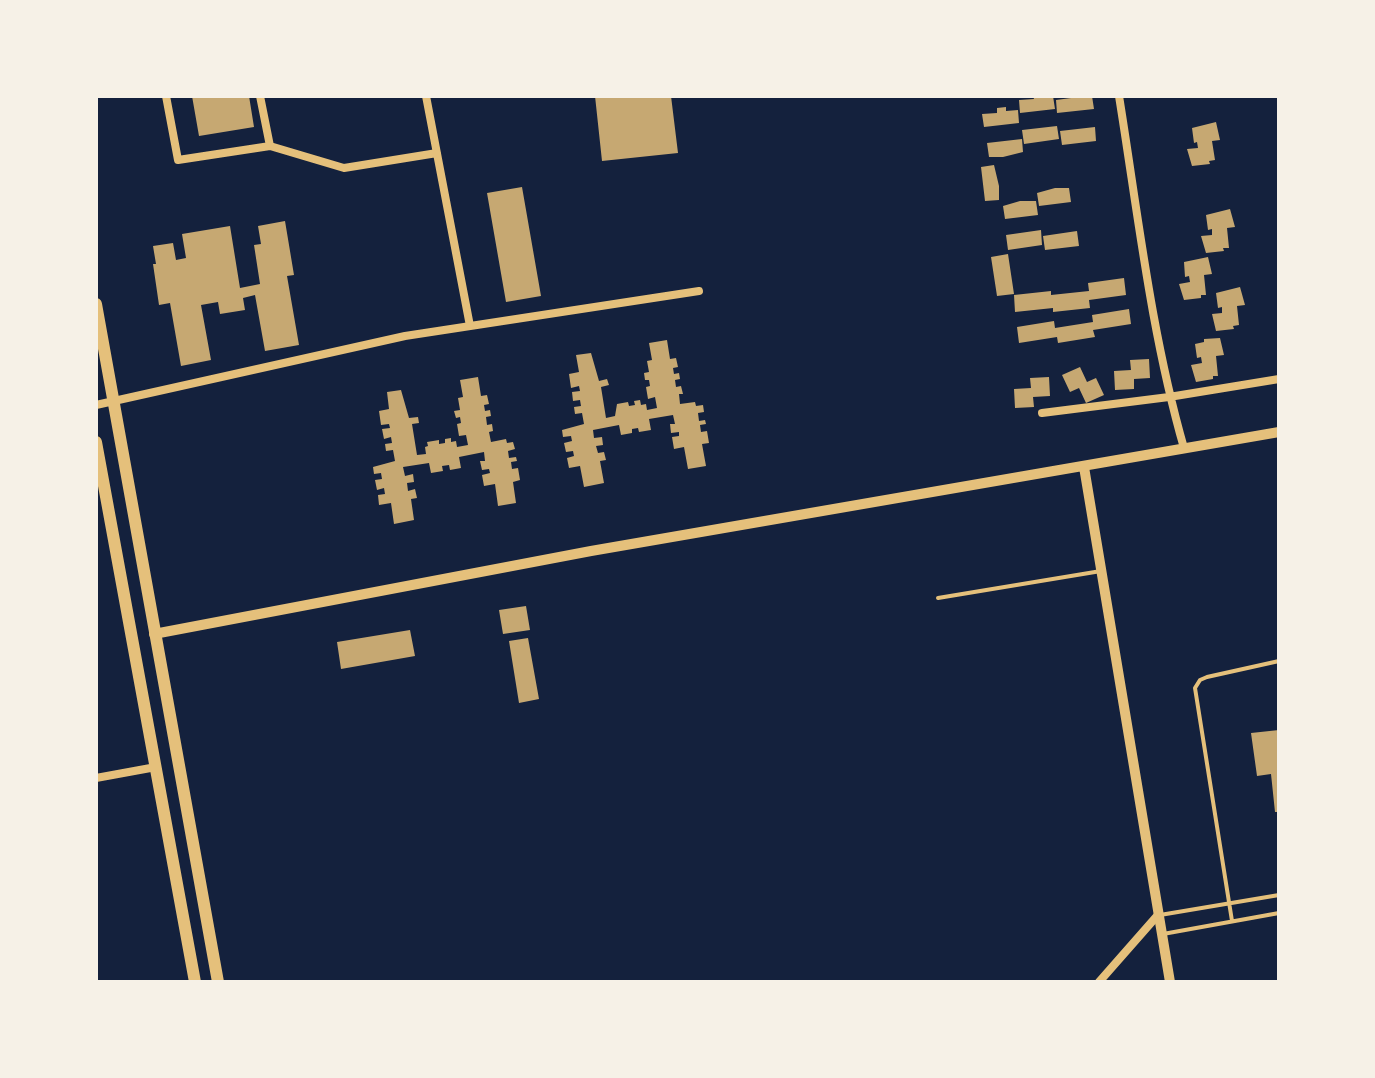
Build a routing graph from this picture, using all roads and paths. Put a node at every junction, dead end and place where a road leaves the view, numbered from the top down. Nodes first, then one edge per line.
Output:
1 (166, 96) edge
2 (260, 96) edge
3 (426, 96) edge
4 (1119, 96) edge
5 (270, 146) junction
6 (437, 153) junction
7 (699, 291) dead end
8 (96, 304) edge
9 (470, 326) junction
10 (1279, 379) edge
11 (1169, 397) junction
12 (113, 400) junction
13 (96, 405) edge
14 (1042, 413) dead end
15 (1279, 432) edge
16 (96, 442) edge
17 (1184, 448) junction
18 (1084, 467) junction
19 (1101, 571) junction
20 (938, 598) dead end
21 (154, 634) junction
22 (1279, 661) edge
23 (156, 767) junction
24 (96, 778) edge
25 (1279, 895) edge
26 (1229, 903) junction
27 (1279, 913) edge
28 (1157, 916) junction
29 (1232, 921) junction
30 (1161, 934) junction
31 (195, 982) edge
32 (218, 982) edge
33 (1099, 982) edge
34 (1170, 982) edge

1 - 5 street
2 - 5 street
3 - 6 street
4 - 11 street
5 - 6 street
6 - 9 street
7 - 9 street
8 - 12 highway
9 - 12 street
10 - 11 street
11 - 14 street
11 - 17 street
12 - 13 street
12 - 21 highway
15 - 17 street
16 - 23 highway
17 - 18 street
18 - 19 street
18 - 21 street
19 - 20 lane
19 - 28 street
21 - 32 highway
22 - 26 lane
23 - 24 street
23 - 31 highway
25 - 26 lane
26 - 28 lane
26 - 29 lane
27 - 29 lane
28 - 30 street
28 - 33 street
29 - 30 lane
30 - 34 street

